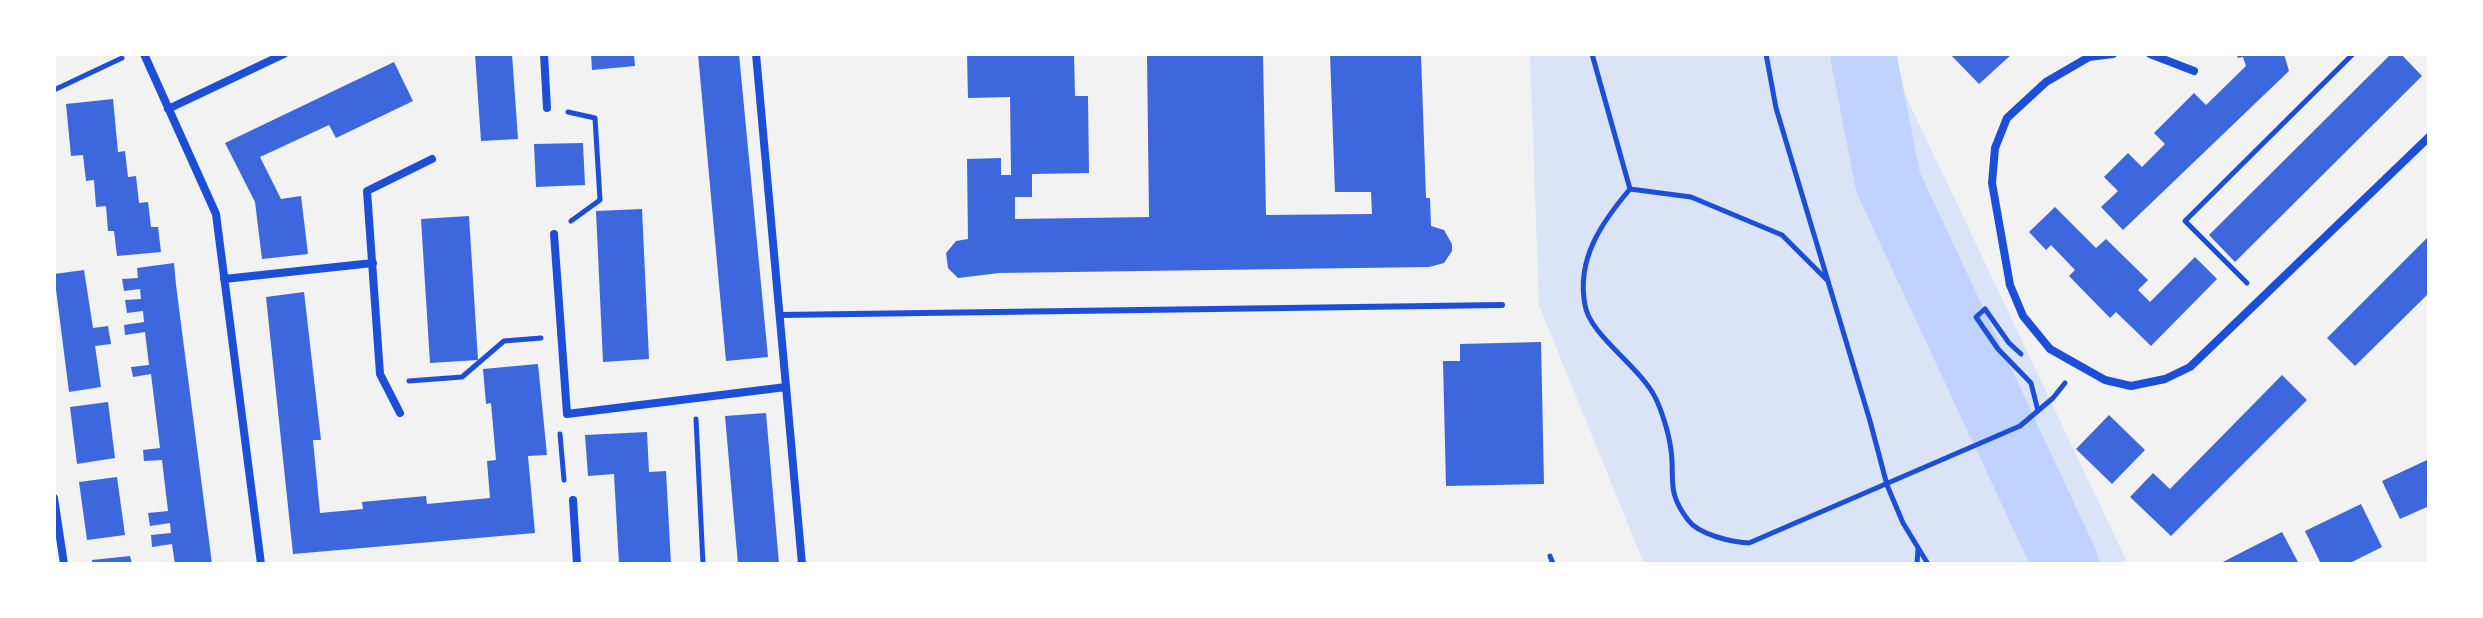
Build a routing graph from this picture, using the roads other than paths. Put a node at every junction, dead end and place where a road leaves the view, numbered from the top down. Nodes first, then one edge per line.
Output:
1 (144, 54) edge
2 (284, 54) edge
3 (544, 54) edge
4 (756, 54) edge
5 (2113, 54) edge
6 (2150, 54) edge
7 (2194, 71) dead end
8 (547, 108) road end
9 (168, 109) junction
10 (2429, 137) edge
11 (432, 159) dead end
12 (554, 234) road end
13 (373, 263) junction
14 (224, 279) junction
15 (1502, 305) dead end
16 (780, 315) junction
17 (786, 387) junction
18 (400, 413) dead end
19 (54, 498) edge
20 (573, 500) road end
21 (64, 564) edge
22 (261, 564) edge
23 (577, 564) edge
24 (802, 564) edge

1 - 9 street
2 - 9 street
3 - 8 street
4 - 16 street
5 - 10 street
6 - 7 street
9 - 14 street
11 - 13 street
12 - 17 street
13 - 14 street
13 - 18 street
14 - 22 street
15 - 16 lane
16 - 17 street
17 - 24 street
19 - 21 street
20 - 23 street

